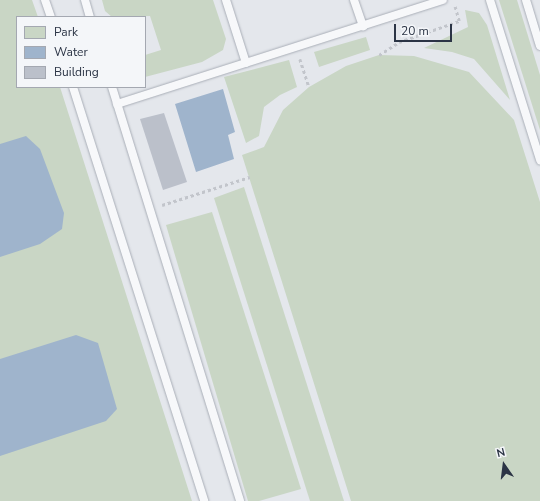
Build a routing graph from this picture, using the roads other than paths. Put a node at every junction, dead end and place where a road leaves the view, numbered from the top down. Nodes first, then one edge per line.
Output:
1 (45, 0) edge
2 (85, 0) edge
3 (226, 0) edge
4 (354, 0) edge
5 (443, 0) edge
6 (490, 0) edge
7 (526, 0) edge
8 (50, 16) edge
9 (90, 16) edge
10 (362, 26) junction
11 (540, 46) edge
12 (246, 63) junction
13 (73, 88) edge
14 (112, 88) edge
15 (117, 104) junction
16 (540, 160) edge
17 (204, 501) edge
18 (240, 501) edge

1 - 8 lane
2 - 9 lane
3 - 12 lane
4 - 10 lane
5 - 10 lane
6 - 16 lane
7 - 11 lane
10 - 12 lane
12 - 15 lane
13 - 17 lane
14 - 15 lane
15 - 18 lane

